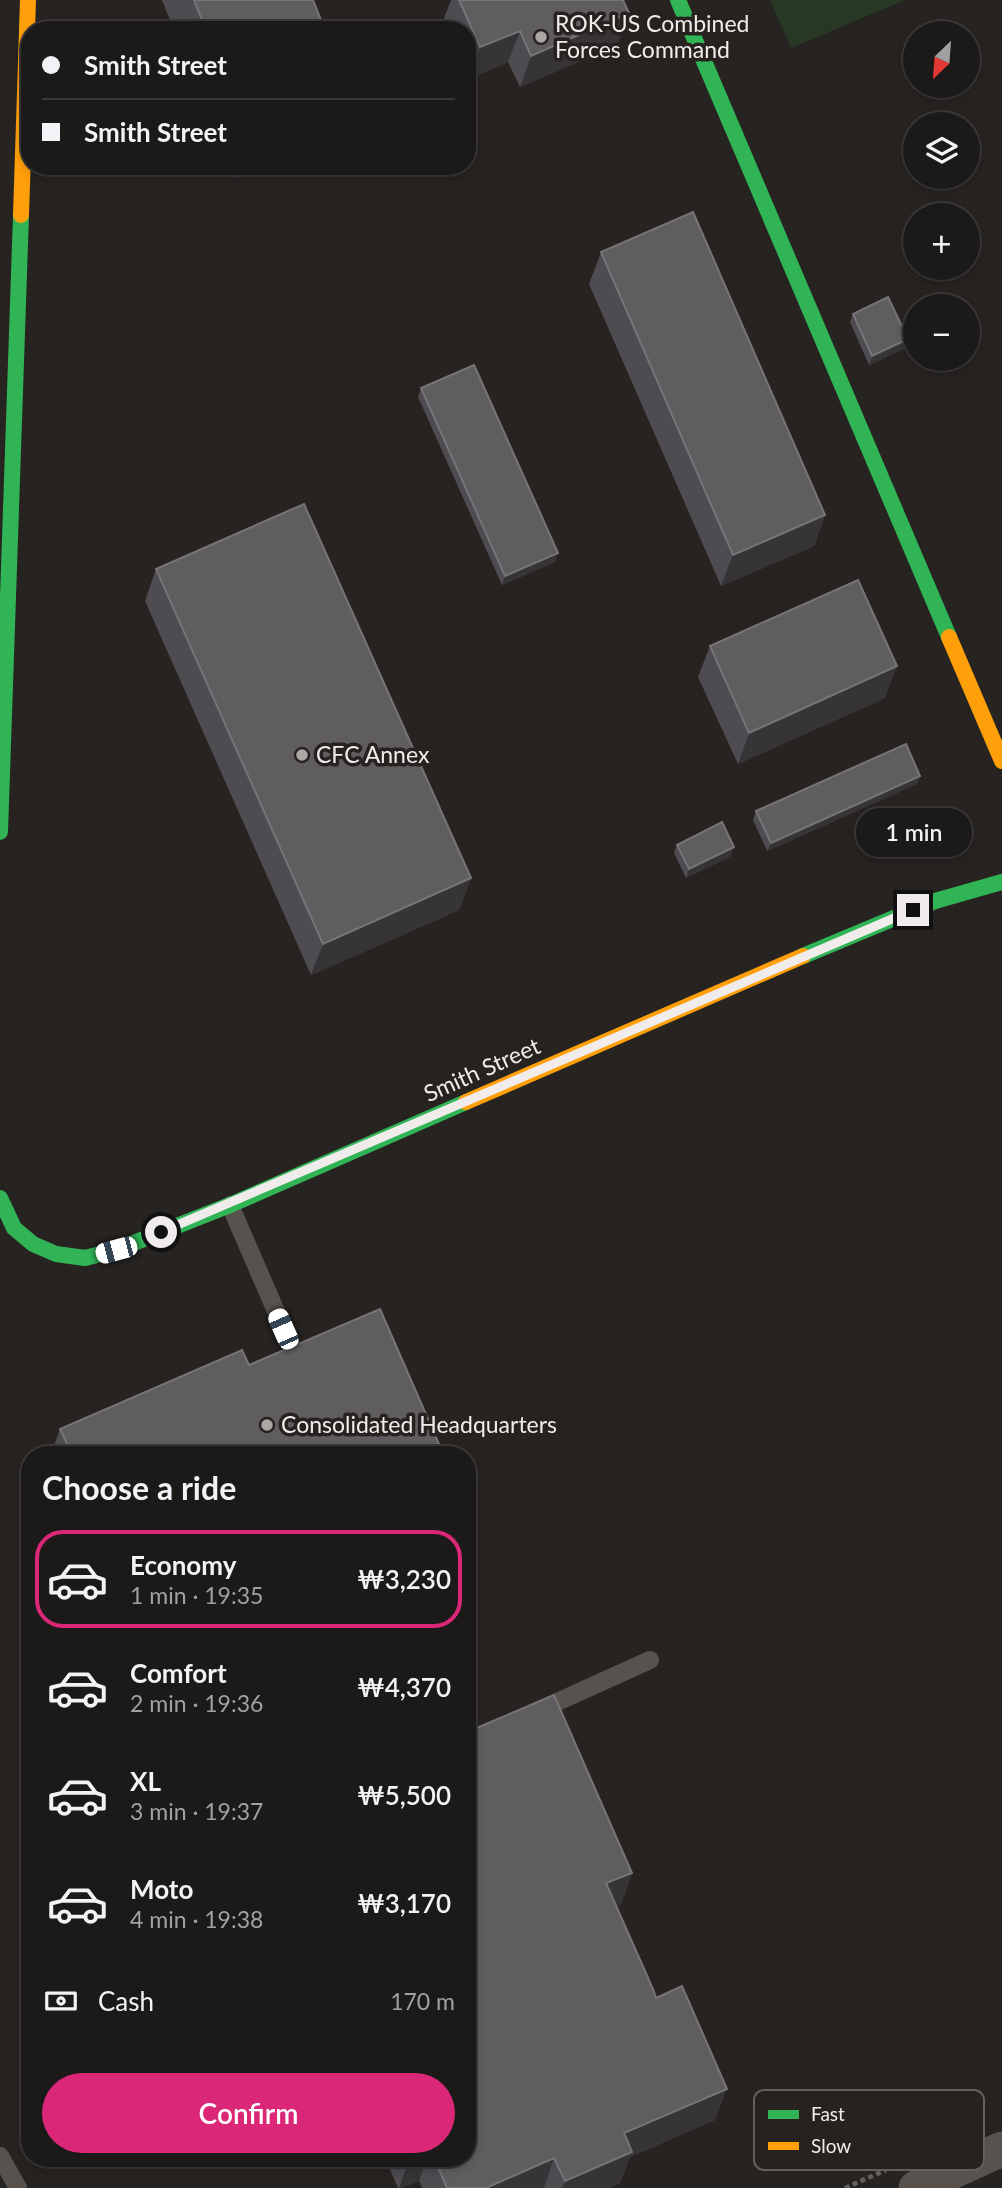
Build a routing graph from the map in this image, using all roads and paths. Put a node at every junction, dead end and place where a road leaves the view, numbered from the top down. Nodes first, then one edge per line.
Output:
1 (28, 0) edge
2 (678, 0) edge
3 (27, 21) edge
4 (22, 175) edge
5 (1002, 761) edge
6 (0, 832) edge
7 (1002, 882) edge
8 (0, 1198) edge
9 (230, 1205) junction
10 (301, 1369) edge
11 (650, 1660) dead end
12 (517, 1719) edge
13 (1002, 2149) edge
14 (0, 2156) edge
15 (984, 2157) edge
16 (956, 2170) edge
17 (18, 2188) edge
18 (916, 2188) edge

1 - 3 street
2 - 5 street
4 - 6 street
7 - 9 street, Smith Street
8 - 9 street, Smith Street
9 - 10 lane
11 - 12 lane
13 - 15 street
14 - 17 lane
16 - 18 street

